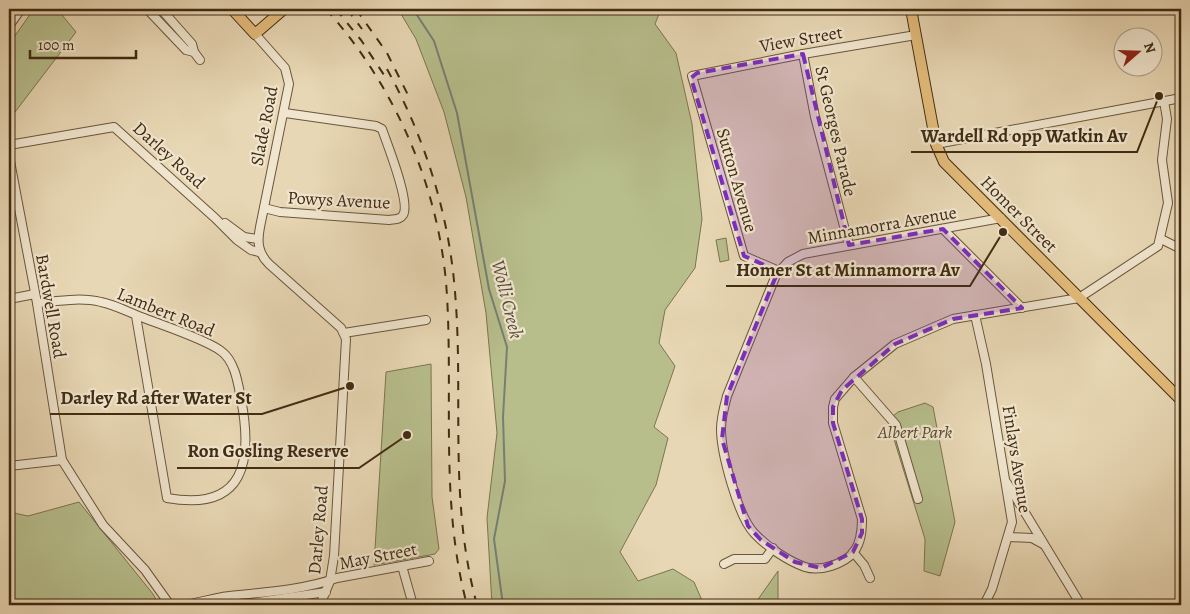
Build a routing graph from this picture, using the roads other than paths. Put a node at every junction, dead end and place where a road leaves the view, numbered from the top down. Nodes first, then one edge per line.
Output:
1 (21, 9) edge
2 (147, 9) edge
3 (161, 9) edge
4 (232, 9) edge
5 (284, 9) edge
6 (925, 9) edge
7 (912, 10) edge
8 (9, 26) edge
9 (255, 34) junction
10 (916, 35) junction
11 (194, 52) junction
12 (803, 54) junction
13 (200, 60) dead end
14 (692, 76) joint
15 (1181, 93) edge
16 (1181, 98) edge
17 (1164, 101) junction
18 (285, 112) junction
19 (936, 144) junction
20 (9, 145) edge
21 (9, 156) edge
22 (264, 208) junction
23 (215, 218) junction
24 (1001, 218) junction
25 (943, 229) junction
26 (258, 239) junction
27 (1161, 239) junction
28 (849, 245) junction
29 (1181, 249) edge
30 (260, 252) junction
31 (779, 271) junction
32 (34, 294) junction
33 (1079, 298) junction
34 (9, 299) edge
35 (37, 303) junction
36 (1022, 308) junction
37 (975, 315) junction
38 (136, 316) junction
39 (426, 320) dead end
40 (344, 333) junction
41 (854, 377) junction
42 (1181, 400) edge
43 (62, 460) junction
44 (9, 466) edge
45 (1006, 480) junction
46 (918, 498) dead end
47 (1009, 537) junction
48 (1045, 545) junction
49 (773, 548) junction
50 (853, 552) junction
51 (429, 561) dead end
52 (724, 564) dead end
53 (402, 566) junction
54 (870, 578) dead end
55 (330, 581) junction
56 (326, 592) junction
57 (170, 605) edge
58 (185, 605) edge
59 (237, 605) edge
60 (320, 605) edge
61 (413, 605) edge
62 (984, 605) edge
63 (1081, 605) edge

1 - 8 street
2 - 11 street
3 - 11 street
4 - 9 main road, Slade Road
5 - 9 main road
6 - 7 street
7 - 10 main road, Homer Street
9 - 18 street, Slade Road
10 - 12 street, View Street
10 - 19 main road, Homer Street
11 - 13 street
12 - 14 street, View Street
12 - 28 street, St Georges Parade
14 - 31 street, Sutton Avenue
15 - 17 street
16 - 17 street
17 - 19 street
17 - 27 street
18 - 22 street, Slade Road
18 - 22 street, Powys Avenue
19 - 24 main road, Homer Street
20 - 23 street, Darley Road
21 - 32 street, Bardwell Road
22 - 26 street, Slade Road
23 - 26 street, Darley Road
23 - 30 street, Darley Road
24 - 25 street, Minnamorra Avenue
24 - 33 main road, Homer Street
25 - 28 street, Minnamorra Avenue
25 - 36 street
26 - 30 street
27 - 29 street
27 - 33 street
28 - 31 street, Minnamorra Avenue
30 - 40 street, Darley Road
31 - 49 street
32 - 34 street
32 - 35 street, Bardwell Road
33 - 36 street
33 - 42 main road, Homer Street
35 - 38 street, Lambert Road
35 - 43 street, Bardwell Road
36 - 37 street
37 - 41 street
37 - 45 street, Finlays Avenue
38 - 38 street, Lambert Road
39 - 40 street
40 - 55 street, Darley Road
41 - 46 street
41 - 50 street
43 - 44 street
43 - 57 street, Bardwell Road
45 - 47 street, Finlays Avenue
45 - 48 street
47 - 48 street
47 - 62 street, Finlays Avenue
48 - 63 street
49 - 50 street
49 - 52 street
50 - 54 street
51 - 53 street, May Street
53 - 55 street, May Street
53 - 61 street
55 - 56 street, Darley Road
55 - 58 street, May Street
56 - 59 street, May Street
56 - 60 street, Darley Road

